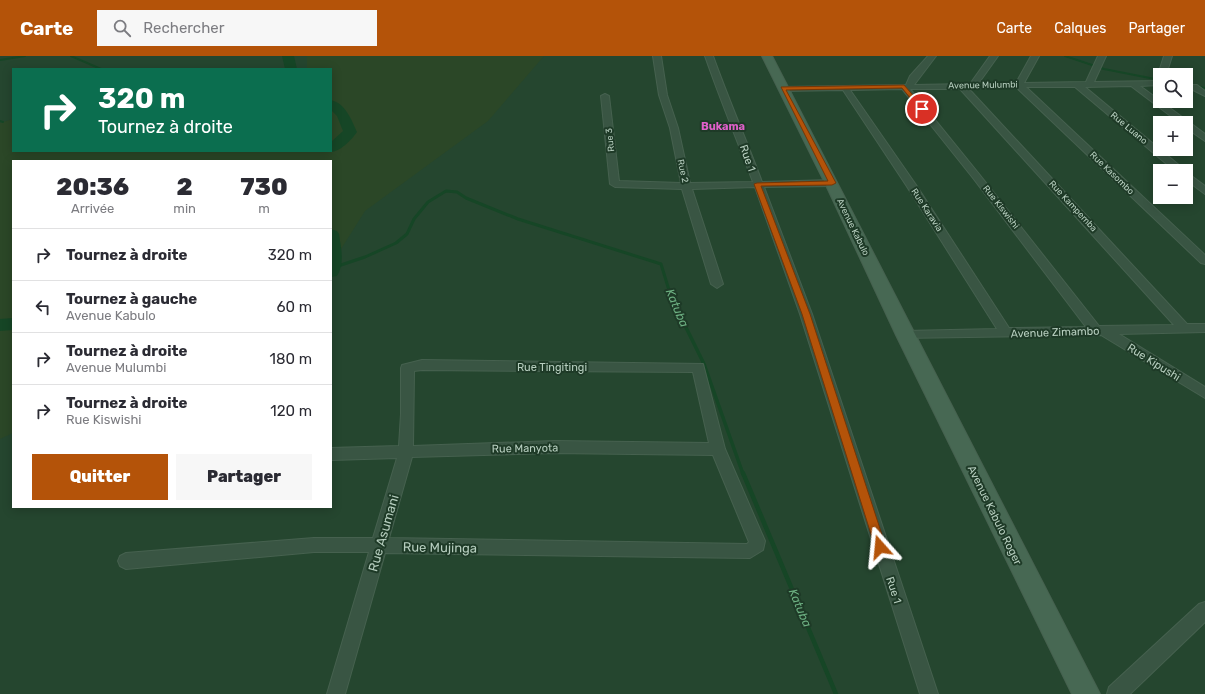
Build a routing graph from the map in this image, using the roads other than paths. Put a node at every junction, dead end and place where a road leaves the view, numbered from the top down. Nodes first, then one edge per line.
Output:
1 (657, 56) edge
2 (709, 56) edge
3 (767, 56) edge
4 (932, 56) edge
5 (994, 56) edge
6 (1035, 56) edge
7 (1102, 56) edge
8 (1168, 56) edge
9 (1164, 68) edge
10 (1132, 83) junction
11 (1153, 83) edge
12 (1077, 84) junction
13 (1089, 84) junction
14 (1018, 85) junction
15 (907, 86) junction
16 (967, 86) junction
17 (1194, 87) dead end
18 (845, 88) junction
19 (783, 89) junction
20 (1205, 94) edge
21 (605, 96) dead end
22 (1175, 116) edge
23 (1193, 130) edge
24 (1205, 138) edge
25 (1173, 164) edge
26 (1193, 181) edge
27 (832, 183) junction
28 (757, 184) junction
29 (686, 186) junction
30 (1205, 191) edge
31 (1205, 262) edge
32 (717, 284) dead end
33 (1183, 327) junction
34 (1205, 328) edge
35 (1099, 330) junction
36 (1006, 333) junction
37 (905, 335) junction
38 (407, 368) joint
39 (1205, 393) edge
40 (718, 449) junction
41 (406, 452) junction
42 (332, 454) edge
43 (380, 546) junction
44 (126, 561) dead end
45 (1205, 610) edge
46 (336, 694) edge
47 (929, 694) edge
48 (1086, 694) edge
49 (1116, 694) edge

1 - 29 street, Rue 2
2 - 28 street, Rue 1
3 - 19 street, Avenue Kabulo
4 - 15 street
5 - 16 street
6 - 14 street
7 - 13 street
8 - 9 street
10 - 11 street, Avenue Mulumbi
10 - 13 street, Avenue Mulumbi
10 - 22 street
12 - 13 street, Avenue Mulumbi
12 - 14 street, Avenue Mulumbi
12 - 25 street, Rue Luano
14 - 16 street, Avenue Mulumbi
14 - 31 street, Rue Kasombo
15 - 16 street, Avenue Mulumbi
15 - 18 street, Avenue Mulumbi
15 - 35 street, Rue Kiswishi
16 - 33 street, Rue Kampemba
17 - 20 street
18 - 19 street, Avenue Mulumbi
18 - 36 street, Rue Karavia
19 - 27 street, Avenue Kabulo
21 - 29 street, Rue 3
23 - 24 street
26 - 30 street
27 - 28 street
27 - 37 street, Avenue Kabulo
28 - 29 street
28 - 47 street, Rue 1
29 - 32 street, Rue 2
33 - 34 street, Avenue Zimambo
33 - 35 street, Avenue Zimambo
35 - 36 street, Avenue Zimambo
35 - 39 street, Rue Kipushi
36 - 37 street, Avenue Zimambo
37 - 48 street, Avenue Kabulo Roger
38 - 40 street, Rue Tingitingi
38 - 41 street, Rue Asumani
40 - 41 street, Rue Manyota
40 - 43 street, Rue Mujinga
41 - 42 street, Rue Manyota
41 - 43 street, Rue Asumani
43 - 44 street, Rue Mujinga
43 - 46 street, Rue Asumani
45 - 49 street

